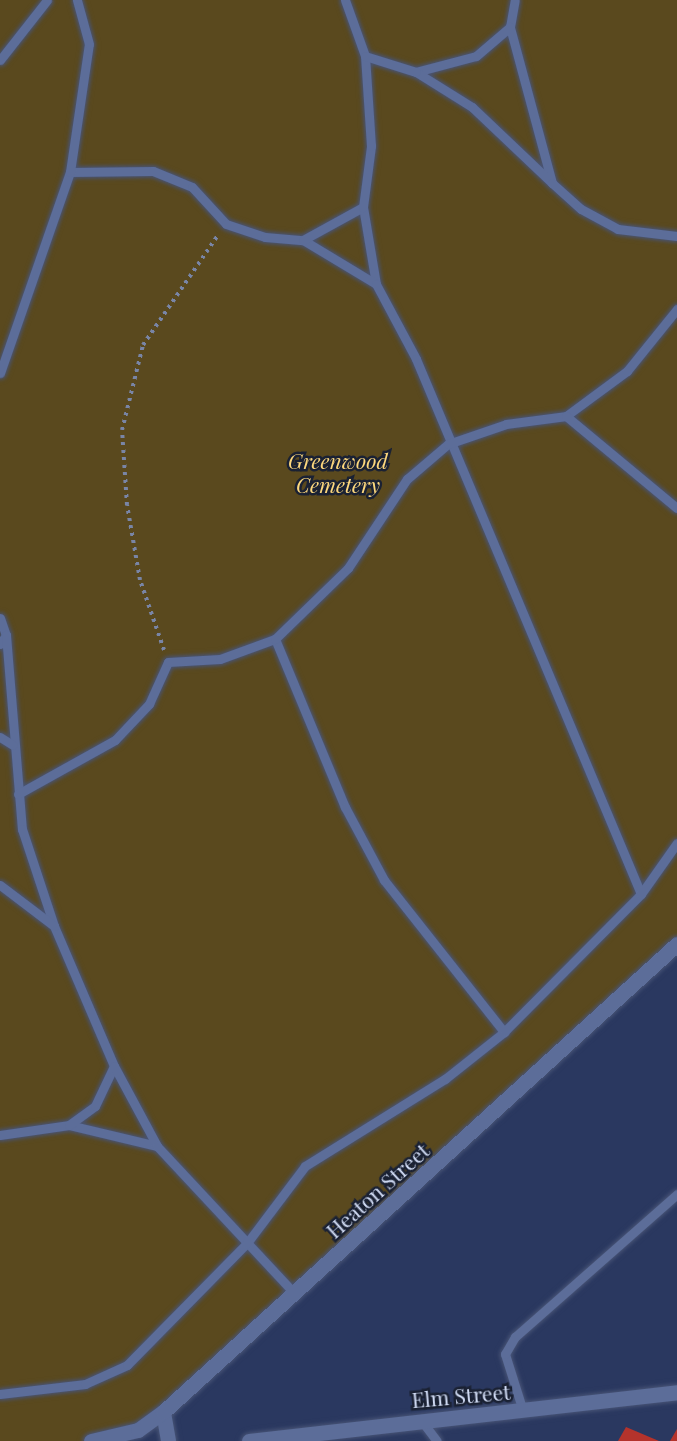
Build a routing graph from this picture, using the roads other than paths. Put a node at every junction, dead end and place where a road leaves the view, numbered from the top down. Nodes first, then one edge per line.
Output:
1 (47, 0) edge
2 (77, 0) edge
3 (345, 0) edge
4 (515, 0) edge
5 (510, 27) junction
6 (365, 56) junction
7 (0, 60) edge
8 (416, 72) junction
9 (70, 172) junction
10 (552, 183) junction
11 (363, 207) junction
12 (677, 236) edge
13 (303, 240) junction
14 (376, 284) junction
15 (677, 309) edge
16 (0, 373) edge
17 (566, 416) junction
18 (448, 444) junction
19 (677, 508) edge
20 (0, 618) edge
21 (6, 635) junction
22 (275, 639) junction
23 (0, 644) edge
24 (0, 737) edge
25 (13, 745) junction
26 (18, 794) junction
27 (677, 843) edge
28 (0, 885) edge
29 (642, 894) junction
30 (54, 926) junction
31 (677, 944) edge
32 (504, 1032) junction
33 (114, 1066) junction
34 (69, 1125) junction
35 (0, 1135) edge
36 (157, 1146) junction
37 (677, 1194) edge
38 (248, 1243) junction
39 (294, 1293) junction
40 (677, 1392) edge
41 (0, 1394) edge
42 (523, 1411) junction
43 (164, 1413) junction
44 (419, 1418) junction
45 (90, 1441) edge
46 (168, 1441) edge
47 (249, 1441) edge
48 (437, 1441) edge

1 - 7 lane
2 - 9 lane
3 - 6 lane
4 - 5 lane
5 - 8 lane
5 - 10 lane
6 - 8 lane
6 - 11 lane
8 - 10 lane
9 - 13 lane
9 - 16 lane
10 - 12 lane
11 - 13 lane
11 - 14 lane
13 - 14 lane
14 - 18 lane
15 - 17 lane
17 - 18 lane
17 - 19 lane
18 - 22 lane
18 - 29 lane
20 - 21 lane
21 - 23 lane
21 - 25 lane
22 - 26 lane
22 - 32 lane
24 - 25 lane
25 - 26 lane
26 - 30 lane
27 - 29 lane
28 - 30 lane
29 - 32 lane
30 - 33 lane
31 - 39 street, Heaton Street
32 - 38 lane
33 - 34 lane
33 - 36 lane
34 - 35 lane
34 - 36 lane
36 - 38 lane
37 - 42 lane
38 - 39 lane
38 - 41 lane
39 - 43 street, Heaton Street
40 - 42 street, Elm Street
42 - 44 street, Elm Street
43 - 45 street, Heaton Street
43 - 46 street
44 - 47 street, Elm Street
44 - 48 lane

